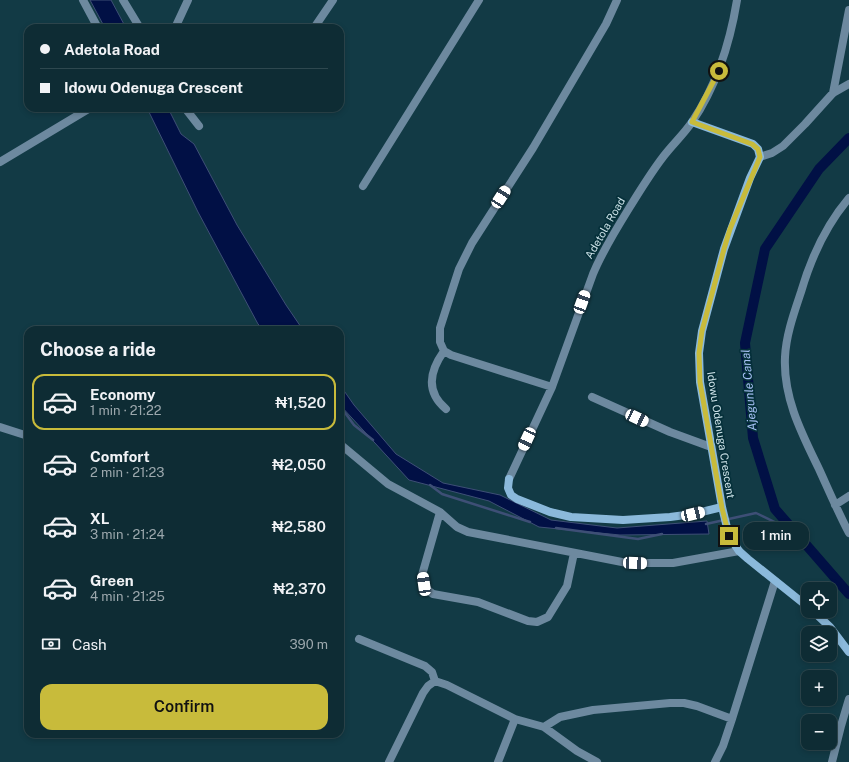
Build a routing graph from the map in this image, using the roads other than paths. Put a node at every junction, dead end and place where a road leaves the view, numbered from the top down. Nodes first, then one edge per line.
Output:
1 (83, 0) edge
2 (123, 0) edge
3 (188, 0) edge
4 (333, 0) edge
5 (479, 0) edge
6 (616, 0) edge
7 (737, 0) edge
8 (849, 10) edge
9 (96, 24) edge
10 (138, 24) edge
11 (177, 24) edge
12 (317, 24) edge
13 (849, 84) edge
14 (833, 93) junction
15 (83, 112) edge
16 (187, 112) edge
17 (692, 122) junction
18 (199, 126) dead end
19 (760, 157) junction
20 (0, 162) edge
21 (363, 186) dead end
22 (849, 198) edge
23 (444, 351) junction
24 (552, 387) junction
25 (592, 397) dead end
26 (446, 409) dead end
27 (0, 427) edge
28 (24, 435) edge
29 (344, 447) edge
30 (711, 447) junction
31 (849, 496) edge
32 (835, 505) junction
33 (722, 508) junction
34 (440, 512) junction
35 (849, 533) edge
36 (739, 551) junction
37 (574, 553) junction
38 (775, 581) junction
39 (801, 601) edge
40 (820, 618) edge
41 (359, 639) dead end
42 (849, 652) edge
43 (436, 681) junction
44 (849, 699) edge
45 (515, 719) junction
46 (732, 719) junction
47 (544, 727) junction
48 (389, 762) edge
49 (498, 762) edge
50 (597, 762) edge
51 (715, 762) edge
52 (832, 762) edge

1 - 9 street
2 - 10 street
3 - 11 street
4 - 12 street
5 - 21 street
6 - 23 street
7 - 17 street, Adetola Road
8 - 14 street
13 - 14 street
14 - 19 street
15 - 20 street
16 - 18 street
17 - 19 street
17 - 24 street, Adetola Road
19 - 30 street, Idowu Odenuga Crescent
22 - 32 street
23 - 24 street
23 - 26 street
24 - 33 street, Adetola Road
25 - 30 street
27 - 28 street
29 - 34 street
30 - 33 street, Idowu Odenuga Crescent
31 - 32 street
32 - 35 street
33 - 36 street, Idowu Odenuga Crescent
34 - 37 street
34 - 37 street
36 - 37 street
36 - 38 street, Idowu Odenuga Crescent
38 - 39 street, Idowu Odenuga Crescent
38 - 46 street
40 - 42 street
41 - 43 street
43 - 45 street
43 - 48 street
44 - 52 street
45 - 47 street
45 - 49 street
46 - 47 street
46 - 51 street
47 - 50 street

